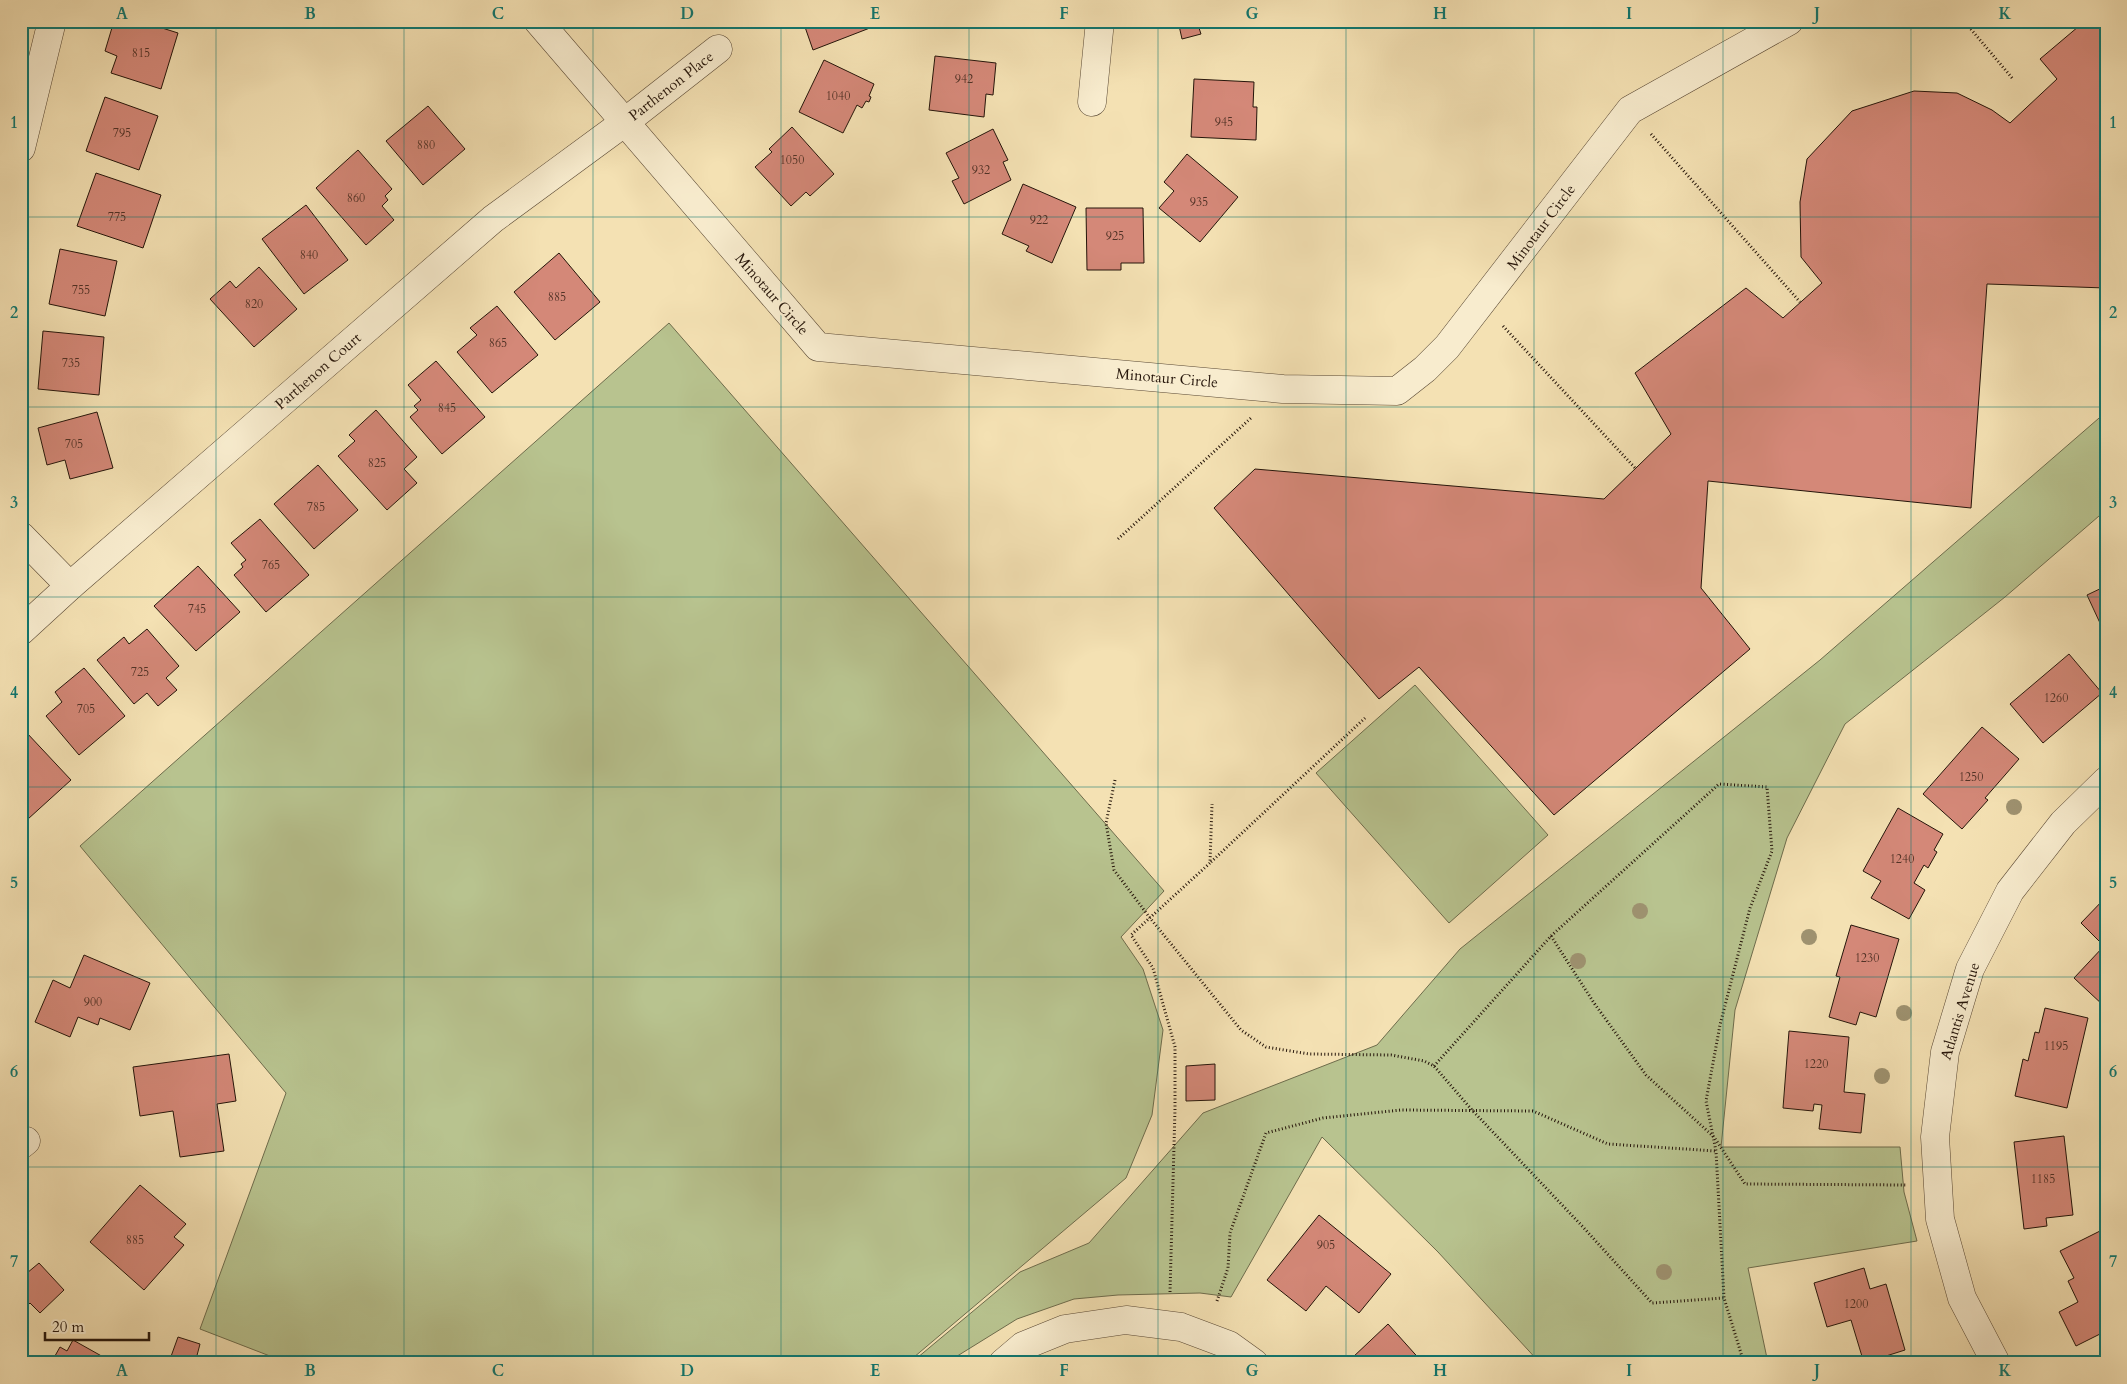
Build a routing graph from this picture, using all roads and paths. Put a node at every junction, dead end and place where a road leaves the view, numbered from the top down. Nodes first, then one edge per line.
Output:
1 (52, 21) edge
2 (538, 21) edge
3 (1100, 21) edge
4 (1789, 21) edge
5 (1964, 21) edge
6 (718, 49) dead end
7 (2013, 80) dead end
8 (1092, 102) dead end
9 (1630, 110) junction
10 (625, 122) junction
11 (21, 148) edge
12 (1800, 302) dead end
13 (1482, 303) junction
14 (1283, 389) junction
15 (1636, 469) dead end
16 (21, 536) edge
17 (1118, 539) dead end
18 (70, 586) junction
19 (21, 631) edge
20 (1365, 718) dead end
21 (1115, 780) dead end
22 (2106, 781) edge
23 (1212, 804) dead end
24 (1210, 863) junction
25 (1150, 918) junction
26 (1551, 936) junction
27 (1434, 1066) junction
28 (1472, 1110) junction
29 (1714, 1137) junction
30 (1716, 1150) junction
31 (1938, 1186) junction
32 (1170, 1292) dead end
33 (1724, 1298) junction
34 (1217, 1301) dead end
35 (1003, 1363) edge
36 (1254, 1363) edge
37 (1744, 1363) edge
38 (1996, 1363) edge

1 - 11 street
2 - 10 street, Minotaur Circle
3 - 8 street
4 - 9 street, Minotaur Circle
5 - 7 path
6 - 10 street, Parthenon Place
9 - 12 path
9 - 13 street, Minotaur Circle
10 - 14 street, Minotaur Circle
10 - 18 street, Parthenon Court
13 - 14 street, Minotaur Circle
13 - 15 path
14 - 17 path
16 - 18 street
18 - 19 street, Parthenon Court
20 - 24 path
21 - 25 path
22 - 31 street, Atlantis Avenue
23 - 24 path
24 - 25 path
25 - 27 path
25 - 32 path
26 - 27 path
26 - 29 path
26 - 29 path
27 - 28 path
28 - 30 path
28 - 33 path
28 - 34 path
29 - 30 path
29 - 31 path
30 - 33 path
31 - 38 street, Atlantis Avenue
33 - 37 path
35 - 36 street

